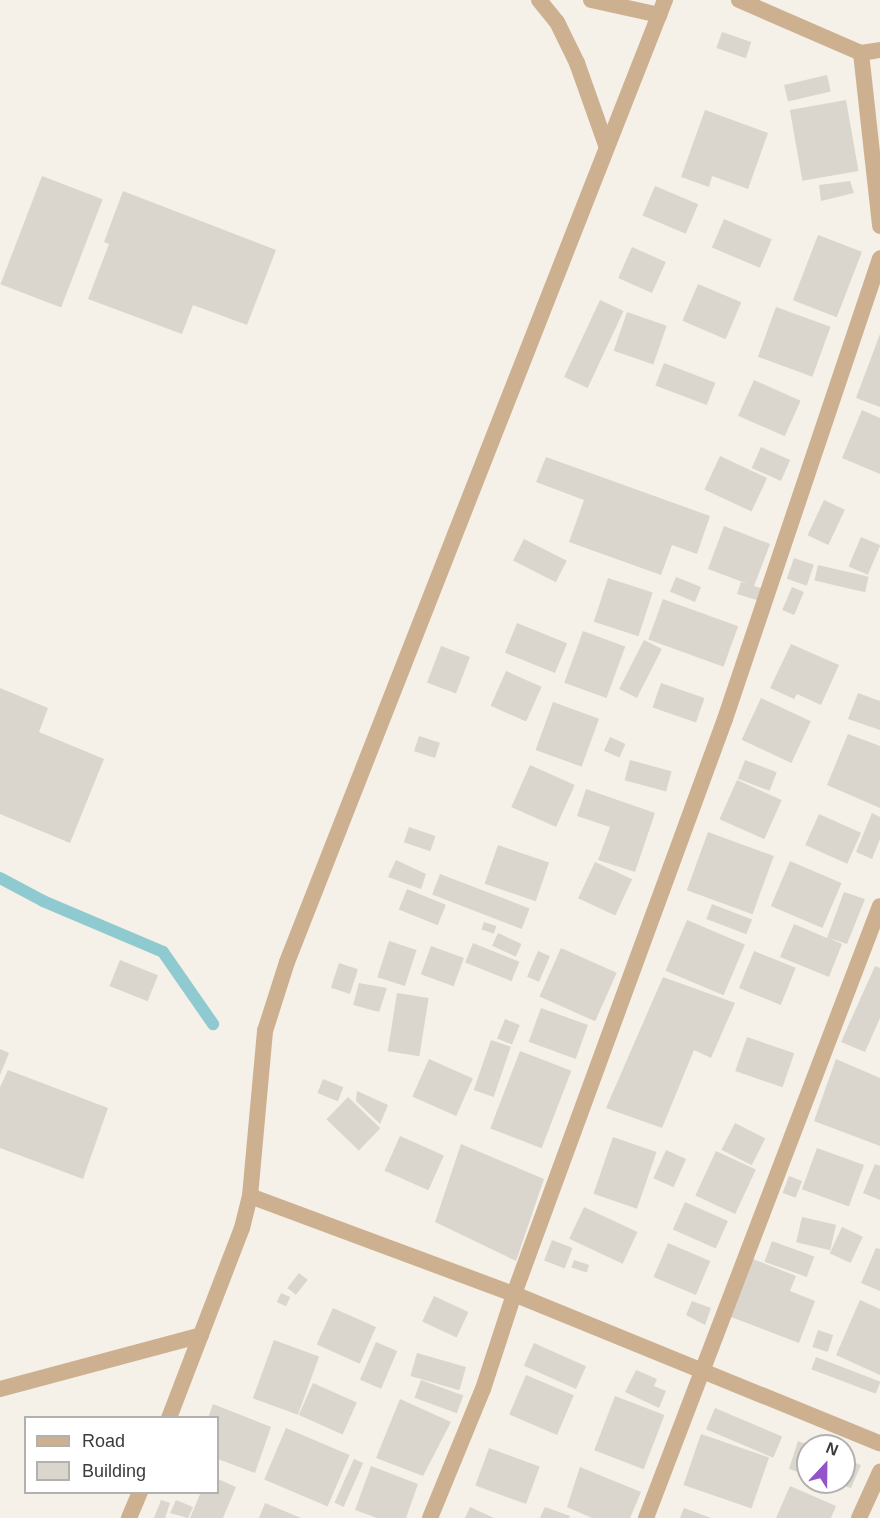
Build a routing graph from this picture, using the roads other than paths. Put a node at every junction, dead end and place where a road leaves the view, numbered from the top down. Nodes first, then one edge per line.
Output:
1 (539, 0) edge
2 (591, 0) edge
3 (740, 0) edge
4 (662, 7) edge
5 (880, 50) edge
6 (861, 54) junction
7 (873, 116) edge
8 (606, 146) junction
9 (880, 226) edge
10 (880, 258) edge
11 (880, 906) edge
12 (250, 1196) junction
13 (514, 1294) junction
14 (201, 1335) junction
15 (700, 1372) junction
16 (0, 1389) edge
17 (170, 1416) edge
18 (880, 1443) edge
19 (880, 1472) edge
20 (139, 1494) edge
21 (129, 1518) edge
22 (430, 1518) edge
23 (646, 1518) edge
24 (860, 1518) edge

1 - 8 street
2 - 4 street
3 - 6 street
4 - 8 street
5 - 6 street
6 - 7 street
7 - 9 street
8 - 12 street
10 - 13 street
11 - 15 street
12 - 13 street
12 - 14 street
13 - 15 street
13 - 22 street
14 - 16 street
14 - 17 street
15 - 18 street
15 - 23 street
19 - 24 street
20 - 21 street

